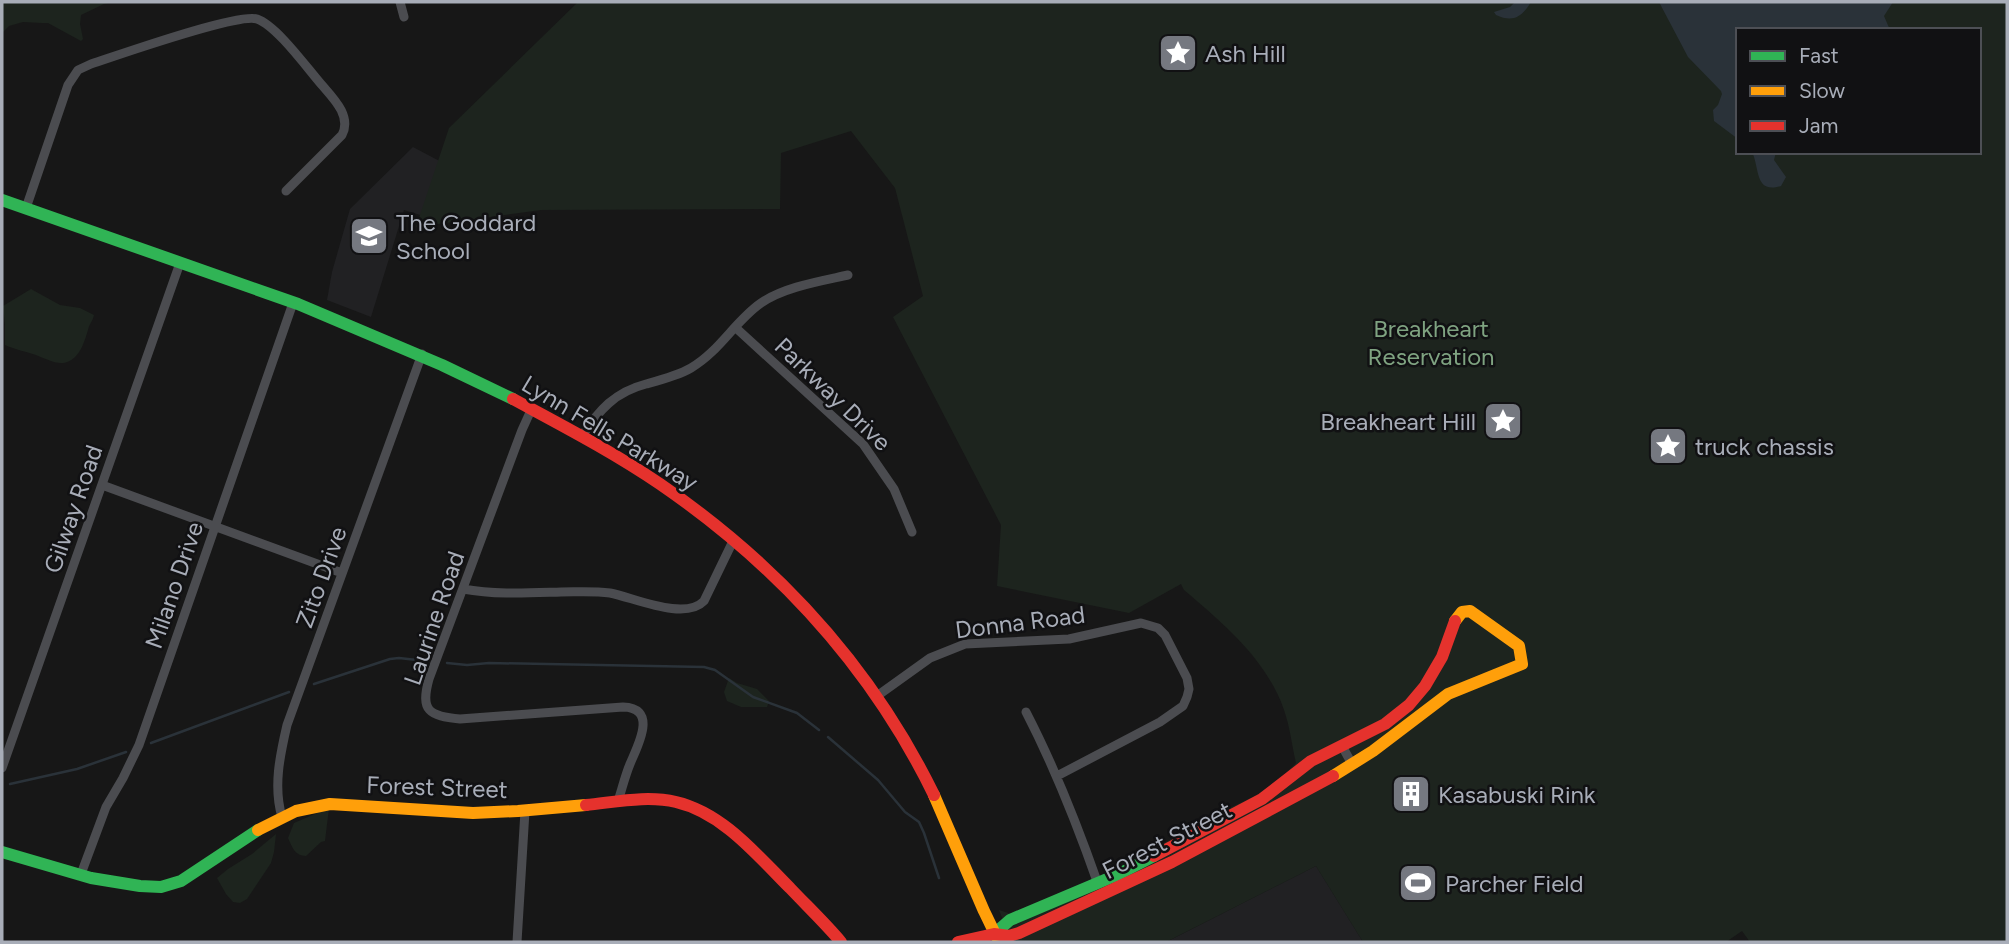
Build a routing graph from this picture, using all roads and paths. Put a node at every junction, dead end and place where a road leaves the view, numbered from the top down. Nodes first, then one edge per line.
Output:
1 (400, 2) edge
2 (404, 17) dead end
3 (286, 191) dead end
4 (2, 200) edge
5 (26, 208) junction
6 (180, 263) junction
7 (848, 275) dead end
8 (293, 303) junction
9 (736, 328) junction
10 (422, 354) junction
11 (532, 408) junction
12 (582, 436) junction
13 (102, 485) junction
14 (215, 525) junction
15 (912, 532) dead end
16 (734, 539) junction
17 (342, 573) junction
18 (463, 589) junction
19 (877, 696) junction
20 (1417, 696) junction
21 (1428, 709) junction
22 (1026, 712) dead end
23 (1342, 746) junction
24 (1352, 764) junction
25 (2, 768) edge
26 (1057, 776) junction
27 (618, 801) junction
28 (525, 811) junction
29 (282, 817) junction
30 (2, 852) edge
31 (81, 874) junction
32 (1098, 884) junction
33 (997, 938) edge
34 (517, 942) edge
35 (841, 942) edge
36 (958, 942) edge

1 - 2 street
3 - 5 street
4 - 5 street, Lynn Fells Parkway
5 - 6 street, Lynn Fells Parkway
6 - 8 street, Lynn Fells Parkway
6 - 13 street, Gilway Road
7 - 9 street
8 - 10 street, Lynn Fells Parkway
8 - 14 street, Milano Drive
9 - 12 street
9 - 15 street, Parkway Drive
10 - 11 street, Lynn Fells Parkway
10 - 17 street, Zito Drive
11 - 12 street, Lynn Fells Parkway
11 - 18 street, Laurine Road
12 - 16 street, Lynn Fells Parkway
13 - 14 street
13 - 25 street, Gilway Road
14 - 17 street
14 - 31 street, Milano Drive
16 - 18 street
16 - 19 street, Lynn Fells Parkway
17 - 29 street, Zito Drive
18 - 27 street, Laurine Road
19 - 26 street, Donna Road
19 - 33 street, Lynn Fells Parkway
20 - 21 street
20 - 21 street, Forest Street
20 - 23 street, Forest Street
21 - 24 street, Forest Street
22 - 26 street
23 - 24 street
23 - 32 street, Forest Street
24 - 33 street, Forest Street
26 - 32 street
27 - 28 street, Forest Street
27 - 35 street, Forest Street
28 - 29 street, Forest Street
28 - 34 street
29 - 31 street, Forest Street
30 - 31 street, Forest Street
32 - 33 street, Forest Street
33 - 36 street, Forest Street

